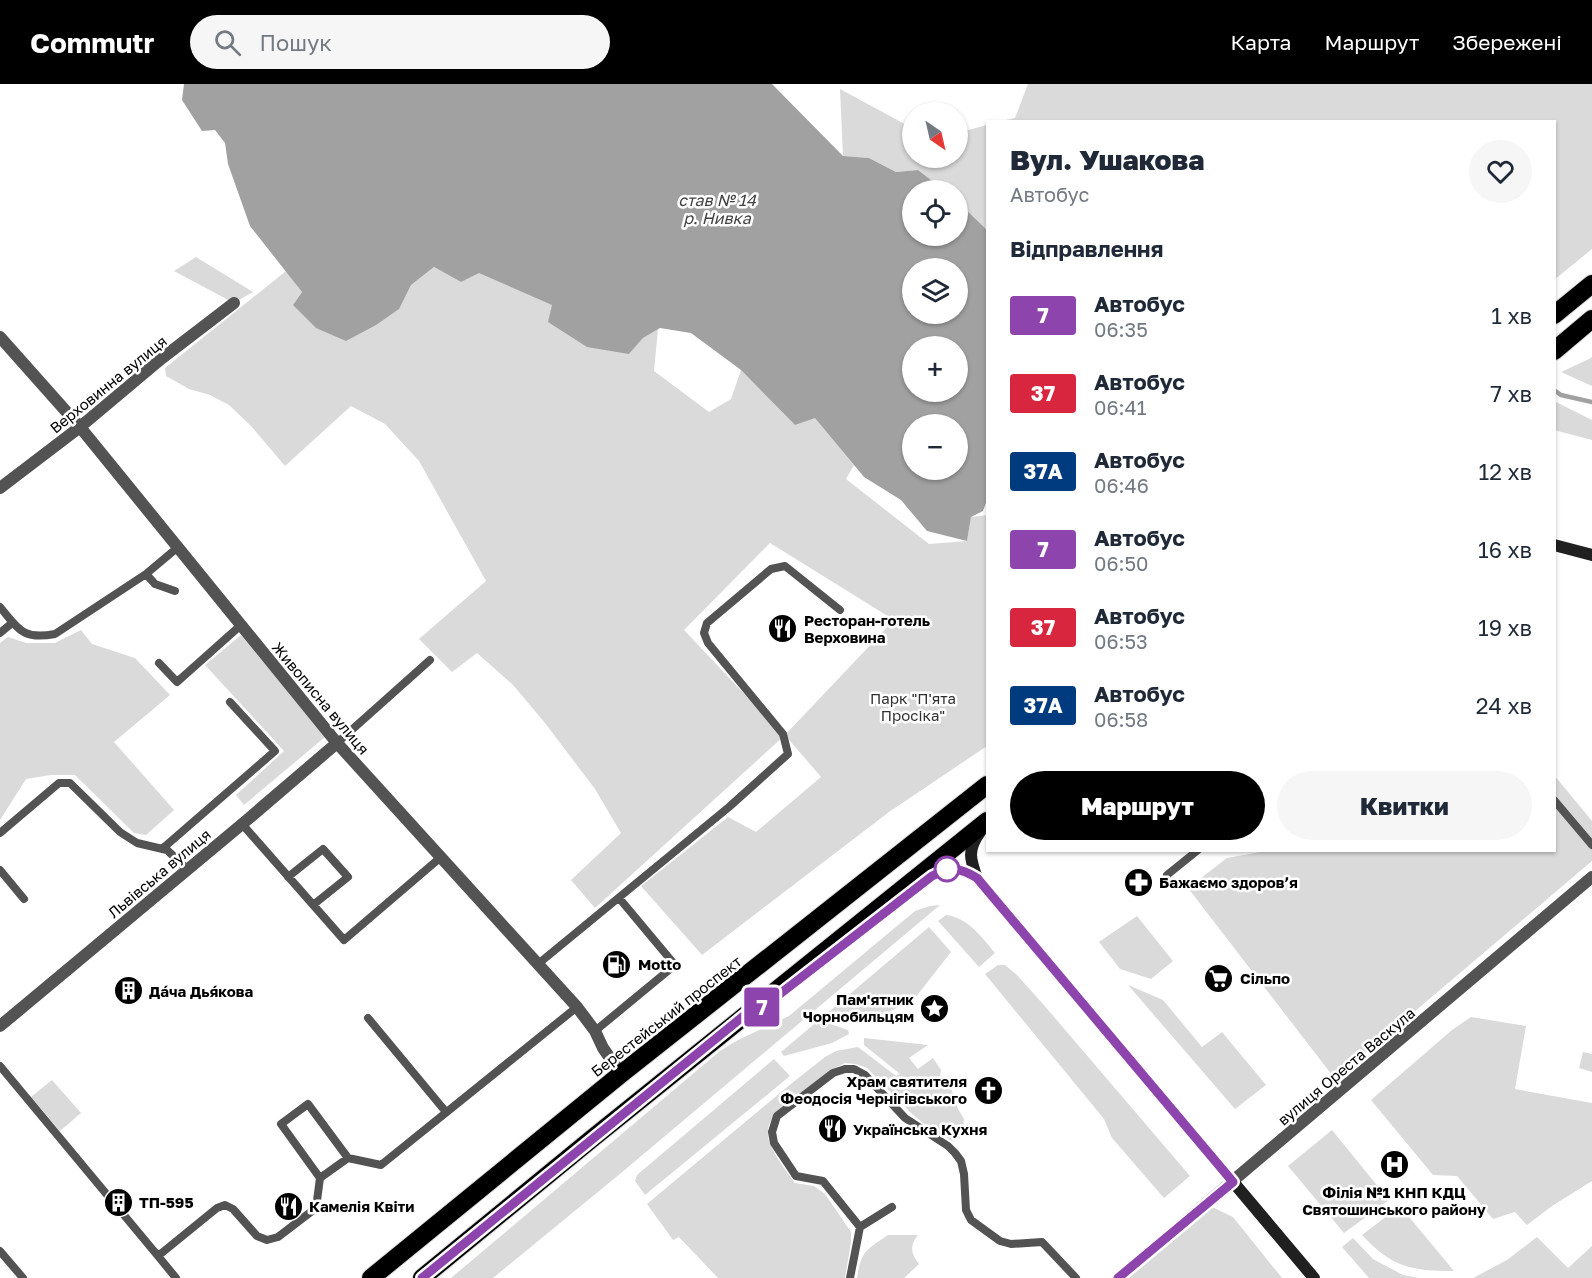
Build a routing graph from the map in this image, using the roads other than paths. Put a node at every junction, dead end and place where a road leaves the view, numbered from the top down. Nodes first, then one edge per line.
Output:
1 (1592, 284) edge
2 (234, 303) dead end
3 (1556, 313) edge
4 (1592, 319) edge
5 (0, 338) edge
6 (1556, 349) edge
7 (80, 427) junction
8 (0, 488) edge
9 (1556, 546) edge
10 (177, 548) junction
11 (1592, 555) edge
12 (146, 574) junction
13 (175, 591) dead end
14 (0, 607) edge
15 (840, 610) dead end
16 (12, 622) junction
17 (240, 625) junction
18 (0, 633) edge
19 (430, 660) dead end
20 (159, 663) dead end
21 (230, 702) dead end
22 (337, 743) junction
23 (986, 786) edge
24 (1556, 802) edge
25 (242, 824) junction
26 (986, 824) edge
27 (986, 824) edge
28 (0, 833) edge
29 (1592, 845) edge
30 (162, 849) junction
31 (1196, 852) edge
32 (441, 857) junction
33 (187, 869) junction
34 (0, 870) edge
35 (1167, 875) dead end
36 (288, 877) junction
37 (1592, 877) edge
38 (977, 878) junction
39 (619, 898) junction
40 (24, 899) dead end
41 (313, 905) junction
42 (538, 964) junction
43 (577, 1007) junction
44 (746, 1014) junction
45 (368, 1018) dead end
46 (0, 1026) edge
47 (595, 1031) junction
48 (0, 1066) edge
49 (621, 1074) junction
50 (446, 1112) junction
51 (348, 1158) junction
52 (320, 1178) junction
53 (1233, 1182) junction
54 (892, 1207) dead end
55 (860, 1227) junction
56 (0, 1251) edge
57 (158, 1256) junction
58 (23, 1278) edge
59 (176, 1278) edge
60 (370, 1278) edge
61 (422, 1278) edge
62 (850, 1278) edge
63 (1076, 1278) edge
64 (1118, 1278) edge
65 (1314, 1278) edge

1 - 3 highway
2 - 7 street, Верховинна вулиця
4 - 6 highway
5 - 7 street, Живописна вулиця
7 - 8 street, Верховинна вулиця
7 - 10 street, Живописна вулиця
9 - 11 main road
10 - 12 lane
10 - 17 street, Живописна вулиця
12 - 13 lane
12 - 16 lane
14 - 16 lane
15 - 39 lane
16 - 18 lane
17 - 20 lane
17 - 22 street, Живописна вулиця
19 - 22 lane
21 - 30 lane
22 - 25 street, Львівська вулиця
22 - 32 street, Живописна вулиця
23 - 49 highway, Берестейський проспект
24 - 29 lane
25 - 33 street, Львівська вулиця
25 - 36 lane
26 - 38 main road
27 - 44 highway
28 - 30 lane
30 - 33 lane
31 - 35 lane
32 - 41 lane
32 - 42 street, Живописна вулиця
33 - 46 street, Львівська вулиця
34 - 40 lane
36 - 41 lane
36 - 41 lane
37 - 53 street, вулиця Ореста Васкула
38 - 44 main road
38 - 53 main road
39 - 42 lane
39 - 47 lane
42 - 43 street, Живописна вулиця
43 - 47 street, Живописна вулиця
43 - 50 lane
44 - 61 highway
45 - 50 lane
47 - 49 street, Живописна вулиця
48 - 57 lane
49 - 60 highway, Берестейський проспект
50 - 51 lane
51 - 52 lane
51 - 52 lane
52 - 57 lane
53 - 64 street, вулиця Ореста Васкула
53 - 65 main road
54 - 55 lane
55 - 62 lane
55 - 63 lane
56 - 58 lane
57 - 59 lane

